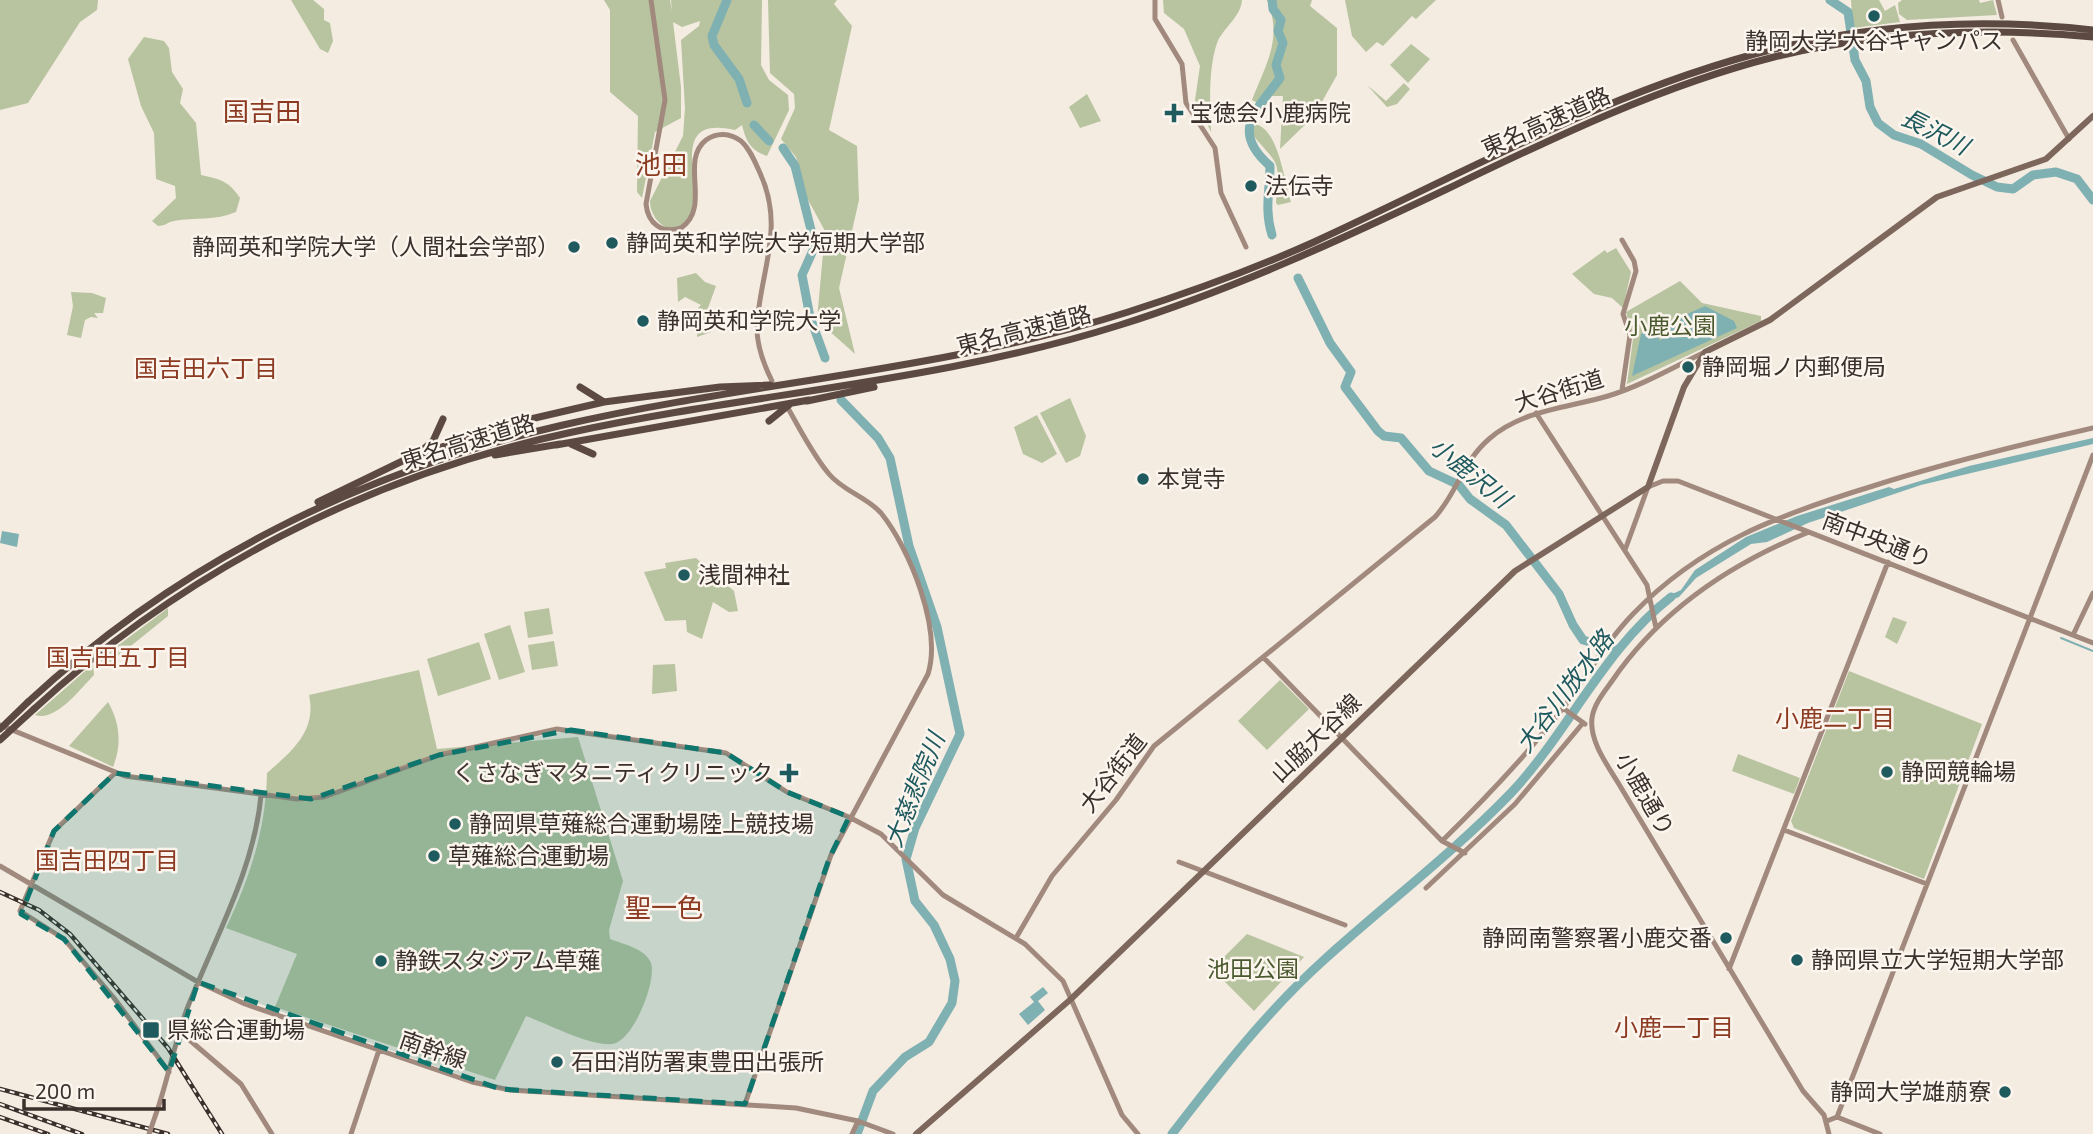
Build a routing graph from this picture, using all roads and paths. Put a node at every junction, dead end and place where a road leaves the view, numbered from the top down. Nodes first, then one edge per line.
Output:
1 (651, 0) edge
2 (1155, 0) edge
3 (1998, 0) edge
4 (2002, 17) dead end
5 (2093, 30) edge
6 (2070, 31) junction
7 (2093, 37) edge
8 (2013, 40) dead end
9 (1803, 47) junction
10 (2093, 116) edge
11 (2069, 139) junction
12 (1622, 240) dead end
13 (1246, 247) dead end
14 (1705, 352) junction
15 (957, 367) junction
16 (772, 381) dead end
17 (790, 386) junction
18 (580, 387) dead end
19 (1622, 390) junction
20 (809, 400) junction
21 (604, 402) junction
22 (789, 410) dead end
23 (1536, 413) junction
24 (443, 419) dead end
25 (769, 421) dead end
26 (2093, 428) edge
27 (556, 445) junction
28 (593, 454) dead end
29 (2093, 455) edge
30 (391, 467) junction
31 (438, 469) junction
32 (1648, 487) junction
33 (1603, 516) junction
34 (1775, 517) junction
35 (1810, 532) junction
36 (238, 547) junction
37 (1625, 550) junction
38 (1888, 562) junction
39 (2093, 593) edge
40 (1650, 598) junction
41 (2028, 618) junction
42 (1656, 628) junction
43 (2073, 635) junction
44 (2093, 643) edge
45 (1264, 657) junction
46 (31, 706) junction
47 (1563, 708) junction
48 (1581, 722) junction
49 (1592, 725) junction
50 (0, 727) edge
51 (1342, 738) junction
52 (0, 740) edge
53 (115, 773) junction
54 (261, 795) junction
55 (849, 817) junction
56 (1784, 830) junction
57 (1443, 841) junction
58 (1465, 853) junction
59 (1179, 862) dead end
60 (0, 866) edge
61 (1205, 871) junction
62 (31, 884) junction
63 (1927, 884) junction
64 (1426, 888) dead end
65 (1345, 925) dead end
66 (1016, 938) junction
67 (1729, 969) junction
68 (198, 982) junction
69 (1072, 999) junction
70 (179, 1031) junction
71 (379, 1050) junction
72 (169, 1072) junction
73 (745, 1104) junction
74 (1837, 1117) junction
75 (858, 1121) junction
76 (1827, 1121) junction
77 (149, 1134) edge
78 (272, 1134) edge
79 (351, 1134) edge
80 (852, 1134) edge
81 (893, 1134) edge
82 (916, 1134) edge
83 (1138, 1134) edge
84 (1829, 1134) edge
85 (1880, 1134) edge

1 - 16 street
2 - 13 street
3 - 4 street
5 - 6 highway, 東名高速道路
6 - 7 highway, 東名高速道路
6 - 9 highway, 東名高速道路
8 - 11 street
9 - 15 highway, 東名高速道路
9 - 17 highway, 東名高速道路
10 - 11 main road, 大谷街道
11 - 14 main road, 大谷街道
12 - 19 street
14 - 19 street, 大谷街道
14 - 32 main road
15 - 20 highway
15 - 31 highway, 東名高速道路
17 - 21 highway
17 - 36 highway, 東名高速道路
18 - 21 highway
19 - 23 street, 大谷街道
20 - 25 highway
20 - 27 highway
21 - 30 highway
22 - 55 street
23 - 33 street
23 - 45 street, 大谷街道
24 - 30 highway
26 - 34 street
27 - 28 highway
27 - 31 highway
29 - 41 street
30 - 36 highway
31 - 46 highway, 東名高速道路
32 - 33 main road, 山脇大谷線
32 - 34 street, 南中央通り
32 - 37 street
33 - 37 street
33 - 51 main road, 山脇大谷線
34 - 35 street, 南中央通り
34 - 40 street
35 - 38 street, 南中央通り
35 - 42 street
36 - 46 highway, 東名高速道路
37 - 40 street
38 - 41 street, 南中央通り
38 - 56 street
39 - 43 street
40 - 42 street
40 - 47 street
41 - 43 street, 南中央通り
41 - 63 street
42 - 49 street
43 - 44 street, 南中央通り
45 - 51 street
45 - 66 street, 大谷街道
46 - 50 highway, 東名高速道路, bridge
46 - 52 highway, 東名高速道路, bridge
47 - 48 street
47 - 57 street
48 - 49 street
48 - 58 street
49 - 67 street, 小鹿通り
50 - 53 street
51 - 57 street
51 - 61 main road, 山脇大谷線
53 - 54 street
53 - 62 street
54 - 55 street
54 - 68 street
55 - 66 street
55 - 73 street
56 - 63 street
56 - 67 street
57 - 58 street
58 - 64 street
59 - 61 street
60 - 62 street, 南幹線
61 - 65 street
61 - 69 main road, 山脇大谷線
62 - 68 street, 南幹線
62 - 72 street
63 - 74 street
66 - 69 street
67 - 76 street, 小鹿通り
68 - 70 street
68 - 71 street, 南幹線
69 - 82 main road, 山脇大谷線
69 - 83 street
70 - 72 street
70 - 78 street
71 - 73 street, 南幹線
71 - 79 street
72 - 77 street, bridge
73 - 75 street, 南幹線
74 - 76 street
74 - 85 street
75 - 80 street
75 - 81 street, 南幹線
76 - 84 street, 小鹿通り

